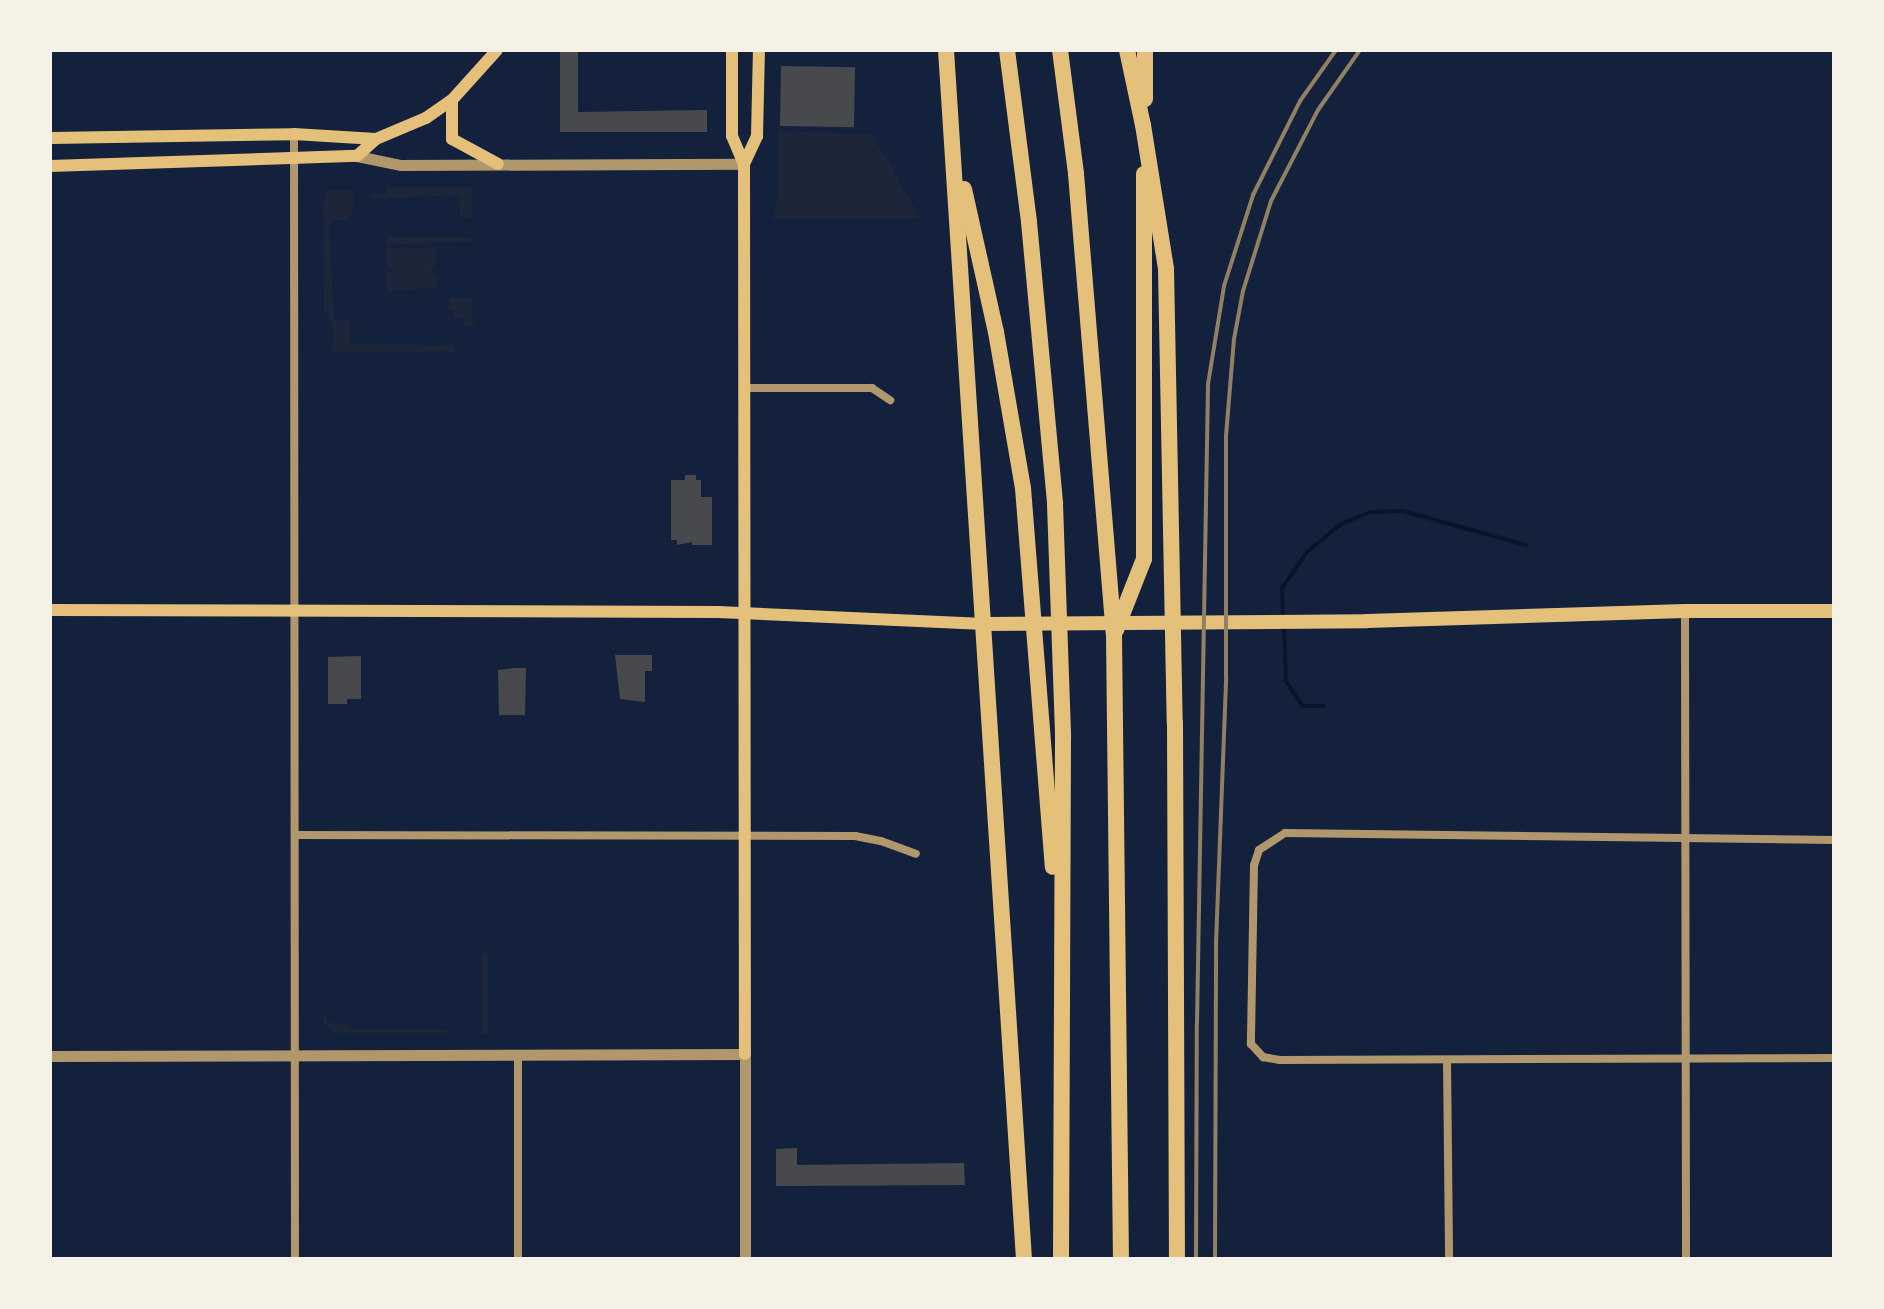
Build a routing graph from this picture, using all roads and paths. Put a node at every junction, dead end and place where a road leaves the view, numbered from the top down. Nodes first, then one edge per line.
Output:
1 (497, 50) edge
2 (732, 50) edge
3 (759, 50) edge
4 (934, 50) edge
5 (946, 50) edge
6 (1007, 50) edge
7 (1060, 50) edge
8 (1127, 50) edge
9 (1145, 50) edge
10 (452, 100) junction
11 (294, 134) junction
12 (50, 138) edge
13 (376, 139) junction
14 (357, 156) junction
15 (294, 159) junction
16 (498, 164) junction
17 (744, 164) junction
18 (50, 166) edge
19 (745, 388) junction
20 (890, 400) dead end
21 (50, 610) edge
22 (296, 610) junction
23 (1685, 611) junction
24 (1834, 611) edge
25 (745, 613) junction
26 (1173, 622) junction
27 (990, 624) junction
28 (1114, 635) junction
29 (295, 835) junction
30 (745, 836) junction
31 (1686, 840) junction
32 (1834, 840) edge
33 (916, 854) dead end
34 (1063, 1004) junction
35 (518, 1054) junction
36 (745, 1054) junction
37 (295, 1055) junction
38 (50, 1056) edge
39 (1687, 1058) junction
40 (1834, 1058) edge
41 (1447, 1060) junction
42 (295, 1259) edge
43 (518, 1259) edge
44 (745, 1259) edge
45 (1024, 1259) edge
46 (1061, 1259) edge
47 (1121, 1259) edge
48 (1177, 1259) edge
49 (1449, 1259) edge
50 (1686, 1259) edge

1 - 10 main road
2 - 17 main road
3 - 17 main road
4 - 34 highway
5 - 27 highway
6 - 34 highway
7 - 28 highway
8 - 26 highway
9 - 28 highway
10 - 13 main road
10 - 16 main road
11 - 12 main road
11 - 13 main road
11 - 15 street
13 - 14 main road
14 - 15 main road
14 - 16 street
15 - 18 main road
15 - 22 street
16 - 17 street
17 - 19 main road
19 - 20 street
19 - 25 main road
21 - 22 main road
22 - 25 main road
22 - 29 street
23 - 24 main road
23 - 26 main road
23 - 31 street
25 - 27 main road
25 - 30 main road
26 - 27 main road
26 - 48 highway
27 - 45 highway
28 - 47 highway
29 - 30 street
29 - 37 street
30 - 33 street
30 - 36 main road
31 - 32 street
31 - 39 street
31 - 41 street
34 - 46 highway
35 - 36 street
35 - 37 street
35 - 43 street
36 - 44 street
37 - 38 street
37 - 42 street
39 - 40 street
39 - 41 street
39 - 50 street
41 - 49 street

